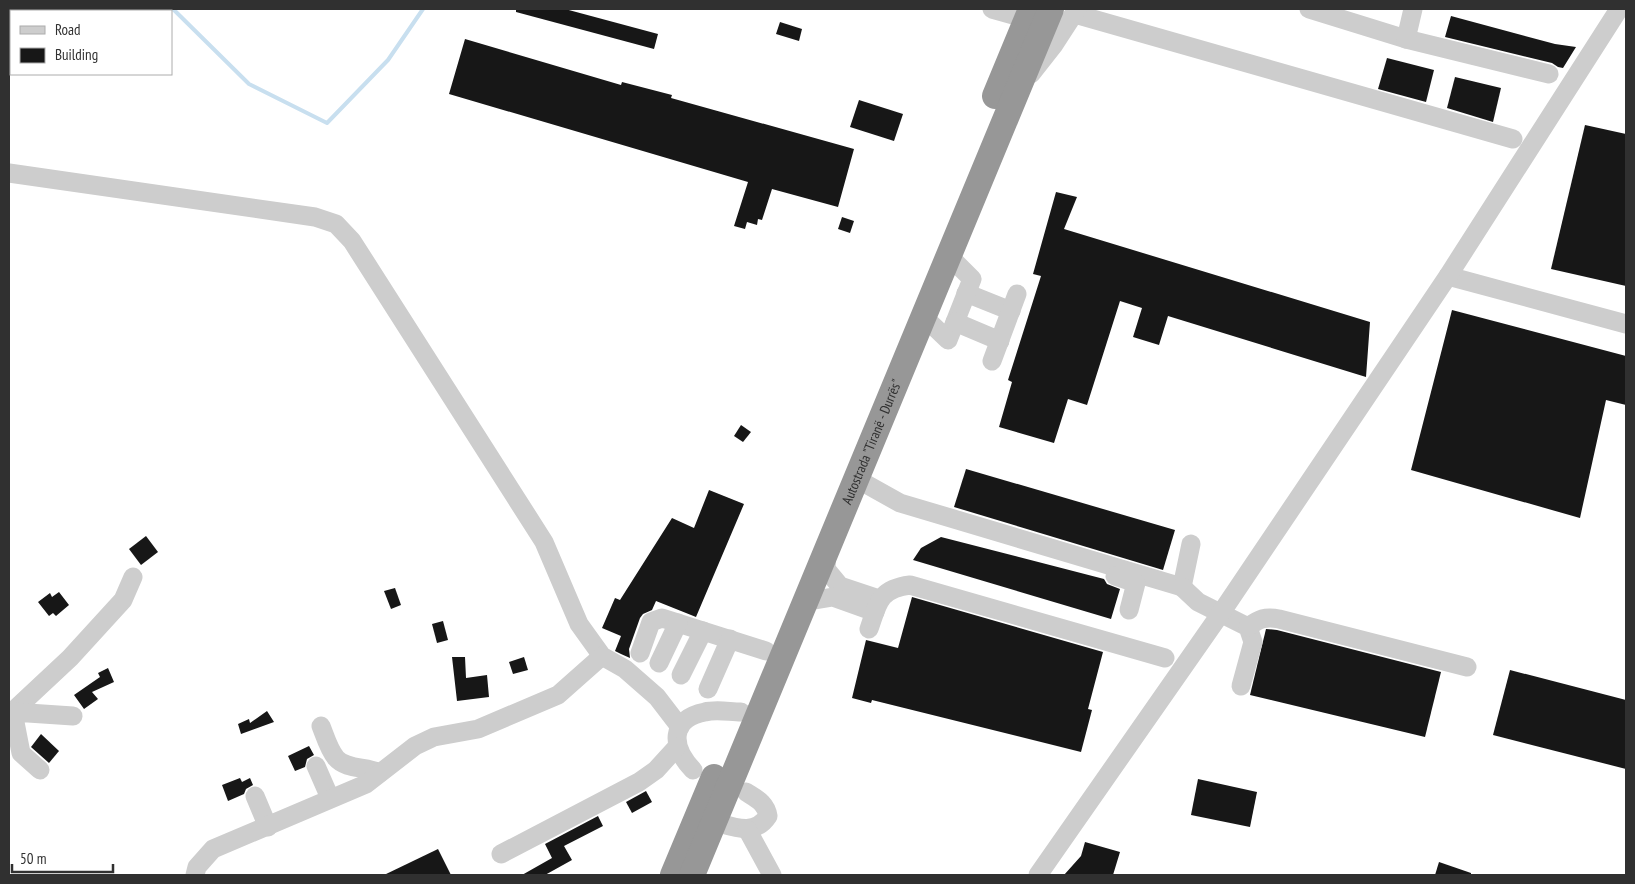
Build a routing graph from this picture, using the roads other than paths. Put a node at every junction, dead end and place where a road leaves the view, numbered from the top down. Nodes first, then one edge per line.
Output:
1 (992, 9) edge
2 (1308, 9) edge
3 (1413, 9) edge
4 (1619, 9) edge
5 (1067, 11) edge
6 (1029, 14) edge
7 (1406, 38) junction
8 (1548, 74) dead end
9 (1513, 139) dead end
10 (9, 173) edge
11 (949, 256) junction
12 (1448, 276) junction
13 (966, 293) junction
14 (924, 318) junction
15 (955, 322) junction
16 (1626, 324) edge
17 (1000, 341) junction
18 (992, 360) dead end
19 (856, 483) junction
20 (1192, 544) dead end
21 (827, 550) junction
22 (133, 577) dead end
23 (1182, 587) junction
24 (807, 597) junction
25 (1129, 610) dead end
26 (874, 613) junction
27 (1220, 613) junction
28 (678, 623) junction
29 (1248, 627) junction
30 (703, 631) junction
31 (730, 639) junction
32 (766, 650) junction
33 (640, 653) dead end
34 (602, 656) junction
35 (1165, 658) dead end
36 (659, 663) dead end
37 (1467, 667) dead end
38 (681, 675) dead end
39 (1242, 686) dead end
40 (708, 689) dead end
41 (741, 712) junction
42 (11, 713) edge
43 (73, 716) dead end
44 (321, 726) dead end
45 (680, 727) junction
46 (677, 748) junction
47 (316, 766) dead end
48 (40, 770) dead end
49 (693, 770) dead end
50 (380, 773) junction
51 (746, 792) dead end
52 (255, 796) dead end
53 (330, 798) junction
54 (715, 822) junction
55 (268, 827) junction
56 (747, 829) junction
57 (501, 854) dead end
58 (195, 875) edge
59 (673, 875) edge
60 (692, 875) edge
61 (772, 875) edge
62 (1038, 875) edge

1 - 6 street
2 - 7 street
3 - 7 street
4 - 12 street
5 - 9 street
5 - 11 highway, Autostrada "Tiranë - Durrës"
6 - 32 highway, Autostrada "Tiranë - Durrës"
7 - 8 street
10 - 34 street
11 - 13 street
11 - 14 highway, Autostrada "Tiranë - Durrës"
12 - 16 street
12 - 27 street
13 - 15 street
13 - 17 street
14 - 15 street
14 - 19 highway, Autostrada "Tiranë - Durrës"
15 - 17 street
17 - 18 street
19 - 21 highway, Autostrada "Tiranë - Durrës"
19 - 23 street
19 - 25 street
20 - 23 street
21 - 24 highway, Autostrada "Tiranë - Durrës"
21 - 26 street
22 - 42 street
23 - 27 street
24 - 26 street
24 - 54 highway, Autostrada "Tiranë - Durrës"
26 - 35 street
27 - 29 street
27 - 62 street
28 - 30 street
28 - 33 street
28 - 36 street
29 - 37 street
29 - 39 street
30 - 31 street
30 - 38 street
31 - 32 street
31 - 40 street
32 - 41 highway, Autostrada "Tiranë - Durrës"
34 - 45 street
34 - 50 street
41 - 45 street
41 - 59 highway, Autostrada "Tiranë - Durrës"
42 - 43 street
42 - 48 street
44 - 50 street
45 - 46 street
46 - 49 street
46 - 57 street
47 - 53 street
50 - 53 street
51 - 56 street
52 - 55 street
53 - 55 street
54 - 56 street
54 - 60 highway, Autostrada "Tiranë - Durrës"
55 - 58 street
56 - 61 street

